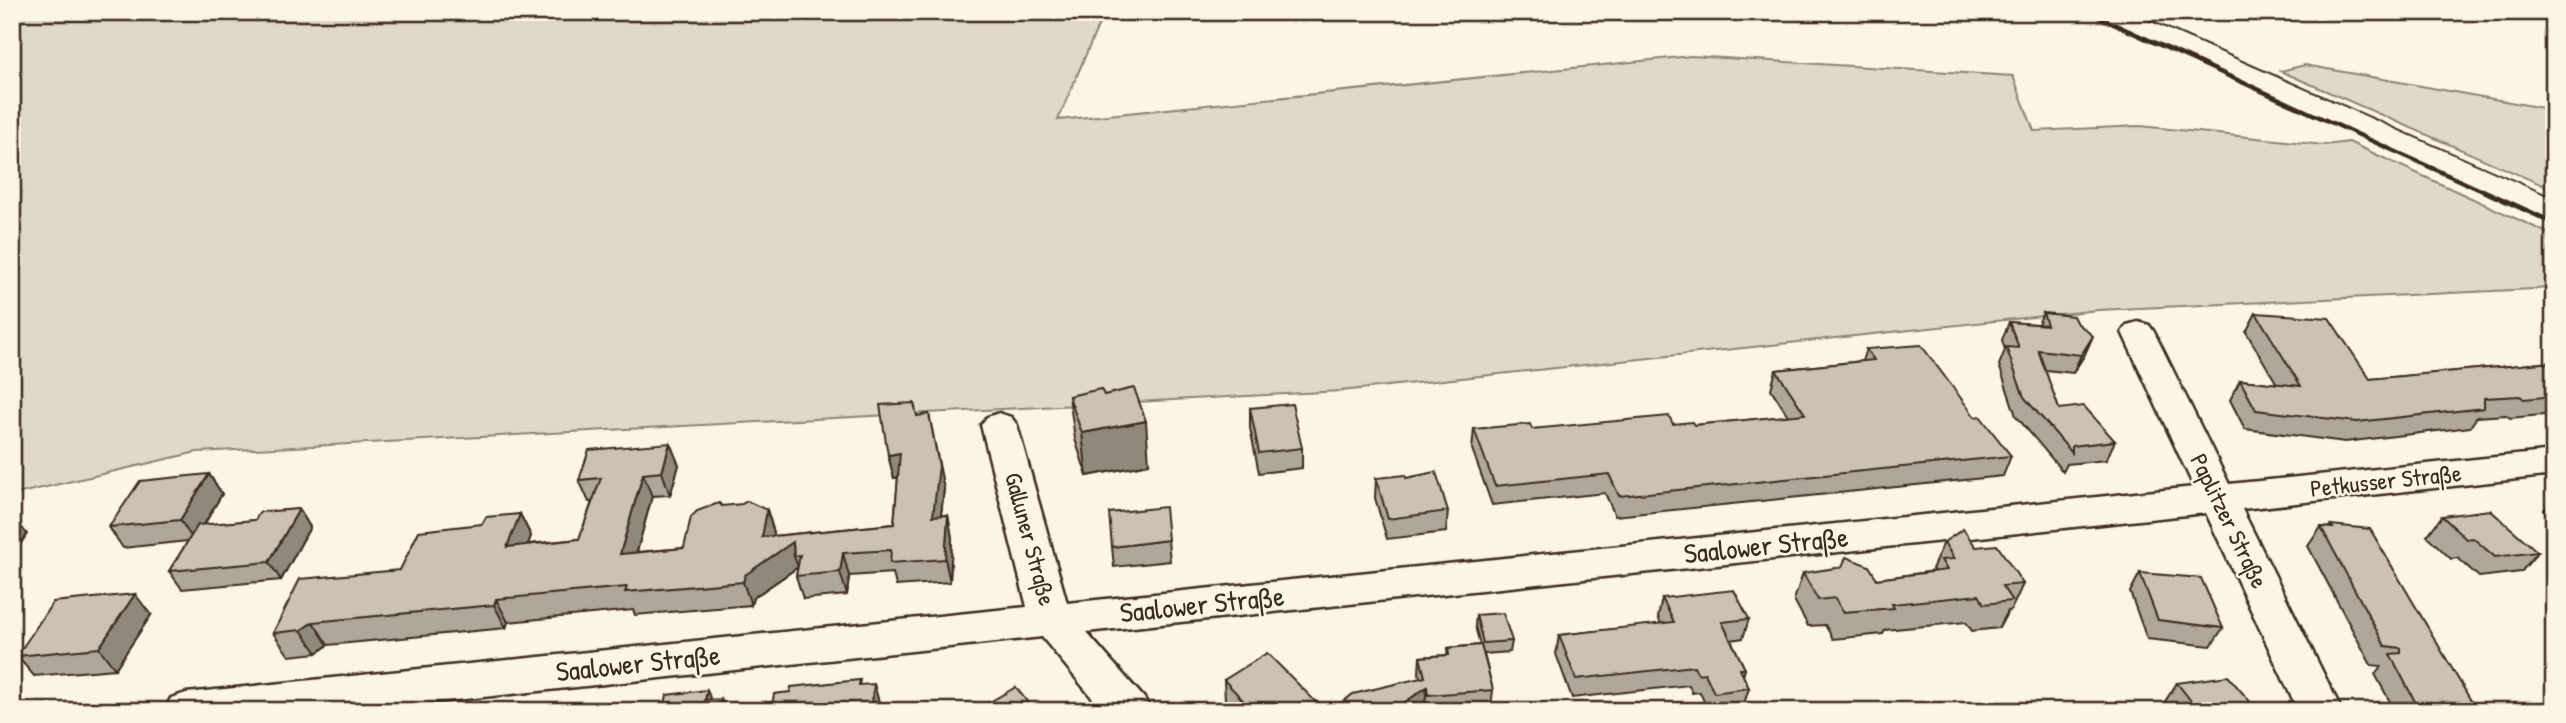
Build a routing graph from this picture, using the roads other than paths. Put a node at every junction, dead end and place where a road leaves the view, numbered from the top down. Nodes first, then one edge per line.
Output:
1 (2138, 332) dead end
2 (999, 425) dead end
3 (2554, 463) edge
4 (2219, 498) junction
5 (1051, 620) junction
6 (186, 711) edge
7 (1129, 711) edge
8 (2320, 711) edge

1 - 4 street, Paplitzer Straße
2 - 5 street, Galluner Straße
3 - 4 street, Petkusser Straße
4 - 5 street, Saalower Straße
4 - 8 street, Paplitzer Straße
5 - 6 street, Saalower Straße
5 - 7 street, Galluner Straße

